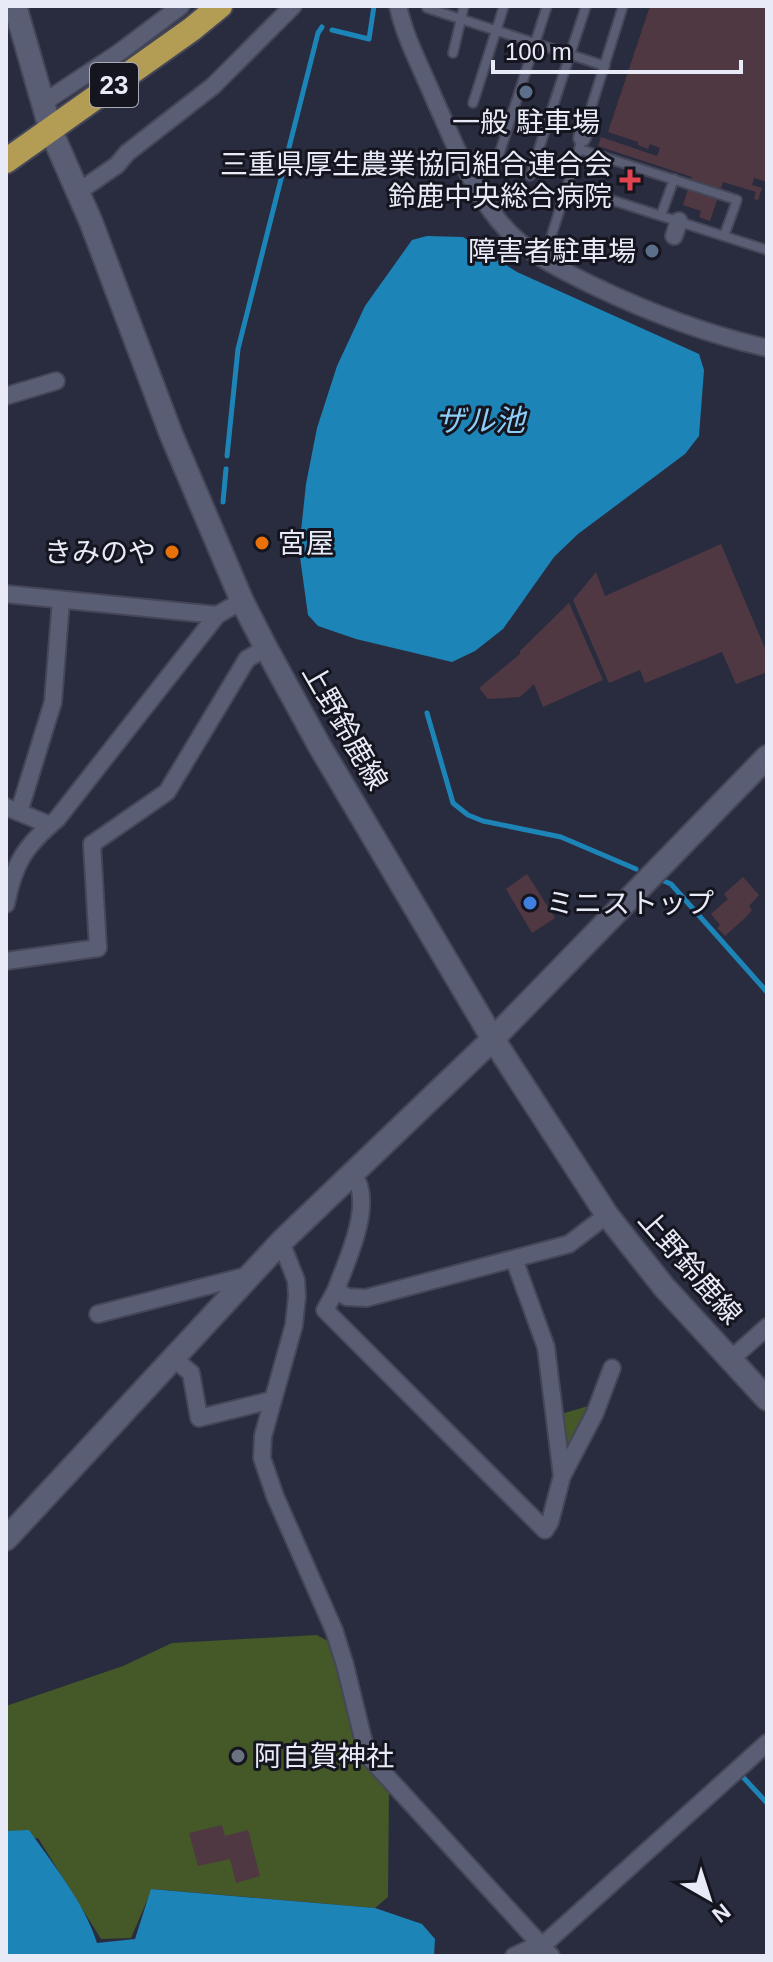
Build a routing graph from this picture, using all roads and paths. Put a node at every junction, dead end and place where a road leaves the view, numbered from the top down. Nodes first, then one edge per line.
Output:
1 (15, 6) edge
2 (181, 6) edge
3 (220, 6) edge
4 (293, 6) edge
5 (398, 6) edge
6 (428, 6) edge
7 (464, 6) edge
8 (504, 6) edge
9 (547, 6) edge
10 (586, 6) edge
11 (623, 6) edge
12 (460, 18) junction
13 (497, 30) junction
14 (535, 43) junction
15 (453, 53) dead end
16 (570, 54) junction
17 (605, 66) junction
18 (43, 103) junction
19 (473, 103) dead end
20 (51, 131) junction
21 (582, 138) junction
22 (6, 161) edge
23 (497, 161) dead end
24 (530, 176) dead end
25 (674, 179) junction
26 (568, 186) junction
27 (78, 192) junction
28 (661, 215) junction
29 (724, 236) junction
30 (767, 250) edge
31 (543, 261) junction
32 (767, 348) edge
33 (56, 381) dead end
34 (6, 396) edge
35 (6, 594) edge
36 (61, 600) junction
37 (242, 601) junction
38 (217, 615) junction
39 (266, 648) junction
40 (767, 757) edge
41 (12, 809) edge
42 (50, 825) junction
43 (6, 904) edge
44 (6, 961) edge
45 (493, 1039) junction
46 (352, 1172) junction
47 (607, 1215) junction
48 (281, 1242) junction
49 (514, 1259) junction
50 (250, 1275) junction
51 (336, 1290) junction
52 (98, 1314) dead end
53 (767, 1327) edge
54 (173, 1358) junction
55 (730, 1360) junction
56 (612, 1368) dead end
57 (767, 1399) edge
58 (272, 1400) junction
59 (562, 1476) junction
60 (6, 1539) edge
61 (767, 1743) edge
62 (544, 1949) edge
63 (514, 1956) edge

1 - 18 main road, 上野鈴鹿線
2 - 18 street
3 - 20 highway, 23
4 - 27 street
5 - 31 street
6 - 12 lane
7 - 12 lane
8 - 13 lane
9 - 14 lane
10 - 16 lane
11 - 17 lane
12 - 13 lane
12 - 15 lane
13 - 14 lane
13 - 19 lane
14 - 16 lane
14 - 23 lane
16 - 17 lane
16 - 24 lane
17 - 21 lane
18 - 20 main road, 上野鈴鹿線
20 - 22 highway, 23
20 - 27 main road, 上野鈴鹿線
21 - 25 lane
21 - 26 lane
25 - 28 lane
25 - 29 lane
26 - 28 lane
26 - 31 lane
27 - 37 main road, 上野鈴鹿線
28 - 29 lane
29 - 30 lane
31 - 32 street
33 - 34 street
35 - 36 street
36 - 38 street
36 - 41 street
37 - 38 street
37 - 39 main road, 上野鈴鹿線
38 - 42 street
39 - 44 street
39 - 45 main road, 上野鈴鹿線
40 - 45 main road
41 - 42 street
42 - 43 street
45 - 46 main road
45 - 47 main road, 上野鈴鹿線
46 - 48 main road
46 - 51 street
47 - 49 street
47 - 55 main road, 上野鈴鹿線
48 - 50 main road
48 - 58 street
49 - 51 street
49 - 59 street
50 - 52 street
50 - 54 main road
51 - 59 street
53 - 55 street
54 - 58 street
54 - 60 main road
55 - 57 main road, 上野鈴鹿線
56 - 59 street
58 - 62 street
61 - 62 street
62 - 63 street

